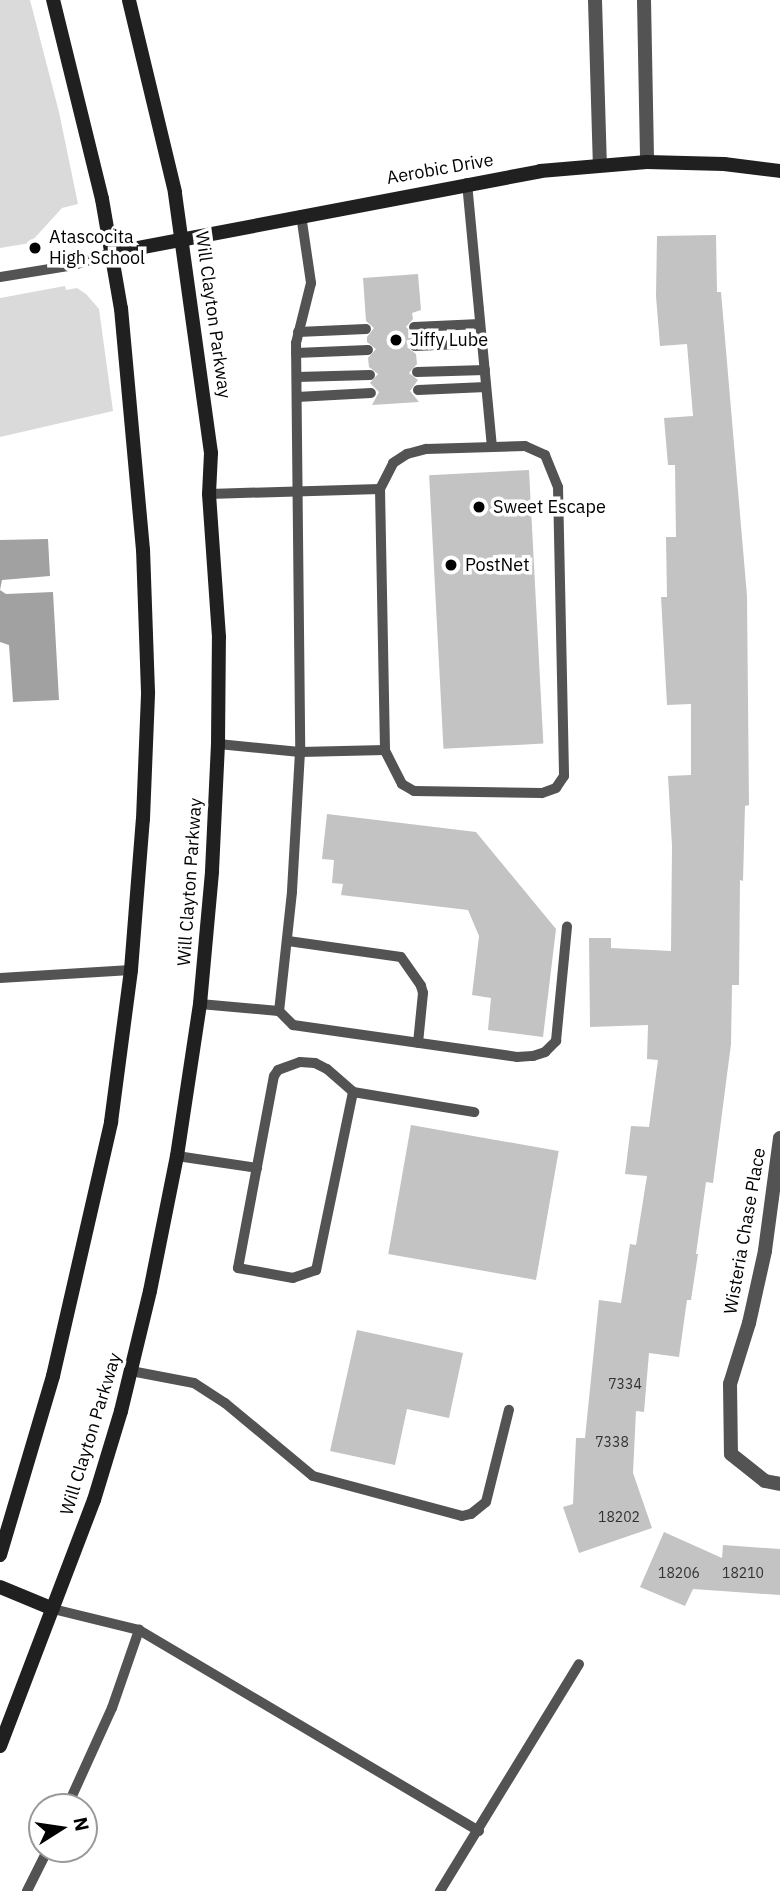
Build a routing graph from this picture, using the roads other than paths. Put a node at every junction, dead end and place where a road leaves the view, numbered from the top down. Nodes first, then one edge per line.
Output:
1 (53, 0) edge
2 (129, 0) edge
3 (595, 0) edge
4 (644, 0) edge
5 (647, 162) junction
6 (600, 164) junction
7 (780, 171) edge
8 (467, 183) junction
9 (301, 215) junction
10 (184, 239) junction
11 (112, 253) junction
12 (0, 277) edge
13 (480, 324) junction
14 (414, 327) dead end
15 (366, 329) dead end
16 (298, 332) junction
17 (482, 343) junction
18 (415, 346) dead end
19 (368, 350) dead end
20 (296, 353) junction
21 (485, 370) junction
22 (417, 372) dead end
23 (370, 375) dead end
24 (297, 377) junction
25 (486, 387) junction
26 (418, 390) dead end
27 (371, 393) dead end
28 (297, 397) junction
29 (492, 447) junction
30 (380, 489) junction
31 (299, 491) junction
32 (209, 494) junction
33 (218, 744) junction
34 (385, 750) junction
35 (300, 752) junction
36 (567, 927) dead end
37 (288, 941) junction
38 (131, 970) junction
39 (0, 978) edge
40 (200, 1004) junction
41 (279, 1011) junction
42 (418, 1043) junction
43 (353, 1092) junction
44 (474, 1112) dead end
45 (780, 1138) edge
46 (177, 1156) junction
47 (257, 1168) junction
48 (131, 1371) junction
49 (509, 1410) dead end
50 (780, 1484) edge
51 (0, 1555) edge
52 (0, 1587) edge
53 (53, 1609) junction
54 (139, 1630) junction
55 (579, 1664) dead end
56 (0, 1745) edge
57 (73, 1793) edge
58 (479, 1831) junction
59 (41, 1863) edge
60 (27, 1891) edge
61 (440, 1891) edge

1 - 11 main road
2 - 10 main road, Will Clayton Parkway
3 - 6 street
4 - 5 street
5 - 6 main road, Aerobic Drive
5 - 7 main road, Aerobic Drive
6 - 8 main road, Aerobic Drive
8 - 9 main road, Aerobic Drive
8 - 13 lane
9 - 10 main road, Aerobic Drive
9 - 16 lane
10 - 11 main road, Aerobic Drive
10 - 32 main road, Will Clayton Parkway
11 - 12 lane
11 - 38 main road
13 - 14 lane
13 - 17 lane
15 - 16 lane
16 - 20 lane
17 - 18 lane
17 - 21 lane
19 - 20 lane
20 - 24 lane
21 - 22 lane
21 - 25 lane
23 - 24 lane
24 - 28 lane
25 - 26 lane
25 - 29 lane
27 - 28 lane
28 - 31 lane
29 - 30 lane
29 - 34 lane
30 - 31 lane
30 - 34 lane
31 - 32 lane
31 - 35 lane
32 - 33 main road, Will Clayton Parkway
33 - 35 lane
33 - 40 main road, Will Clayton Parkway
34 - 35 lane
35 - 37 lane
36 - 42 lane
37 - 41 lane
37 - 42 lane
38 - 39 lane
38 - 51 main road
40 - 41 lane
40 - 46 main road, Will Clayton Parkway
41 - 42 lane
43 - 44 lane
43 - 47 lane
43 - 47 lane
45 - 50 street, Wisteria Chase Place
46 - 47 lane
46 - 48 main road, Will Clayton Parkway
48 - 49 lane
48 - 53 main road, Will Clayton Parkway
52 - 53 main road
53 - 54 lane
53 - 56 main road, Will Clayton Parkway
54 - 57 lane
54 - 58 lane
55 - 58 lane
58 - 61 lane
59 - 60 lane

